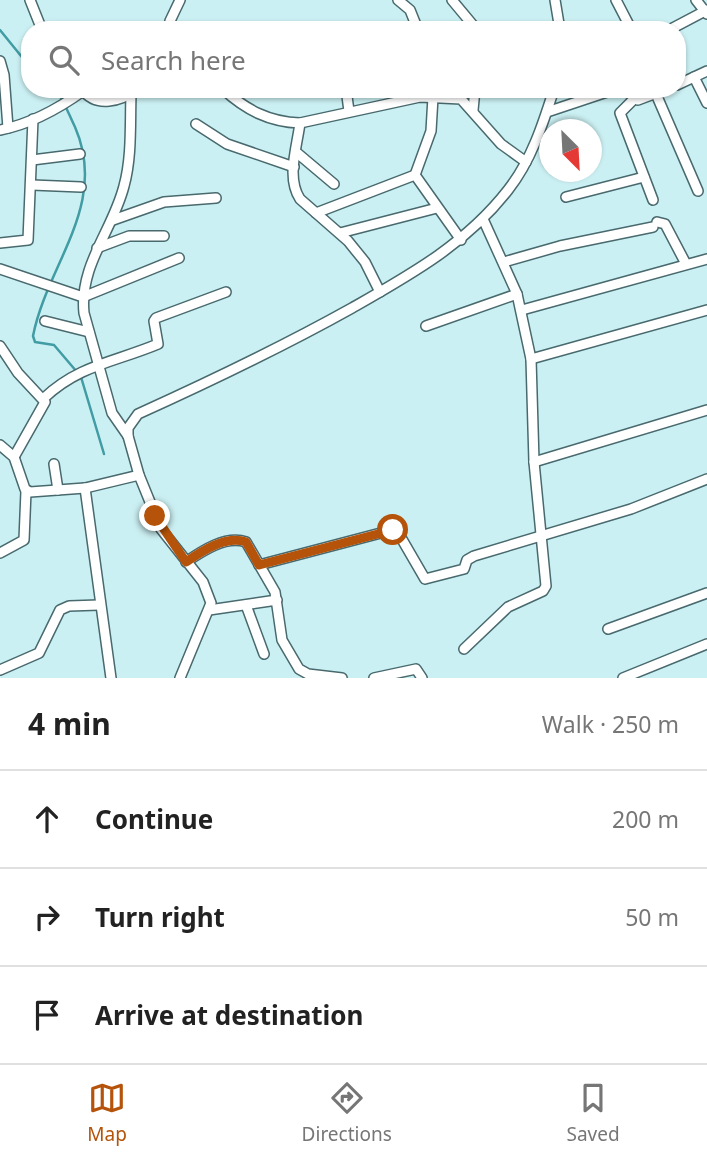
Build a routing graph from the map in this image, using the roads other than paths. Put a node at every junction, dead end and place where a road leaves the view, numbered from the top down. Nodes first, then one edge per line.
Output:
1 (30, 0) edge
2 (180, 0) edge
3 (398, 0) edge
4 (452, 0) edge
5 (555, 0) edge
6 (616, 0) edge
7 (696, 0) edge
8 (706, 12) edge
9 (38, 21) edge
10 (170, 21) edge
11 (414, 21) edge
12 (470, 21) edge
13 (558, 21) edge
14 (625, 21) edge
15 (686, 22) edge
16 (0, 61) edge
17 (707, 71) edge
18 (694, 77) junction
19 (686, 80) edge
20 (73, 98) edge
21 (92, 98) edge
22 (112, 98) edge
23 (134, 98) edge
24 (235, 98) edge
25 (347, 98) edge
26 (412, 98) edge
27 (431, 98) edge
28 (455, 98) edge
29 (474, 98) edge
30 (551, 98) edge
31 (588, 98) edge
32 (625, 98) edge
33 (658, 98) edge
34 (707, 103) edge
35 (473, 110) junction
36 (349, 111) junction
37 (547, 112) junction
38 (33, 119) junction
39 (300, 123) junction
40 (195, 124) dead end
41 (4, 129) edge
42 (296, 152) junction
43 (80, 154) dead end
44 (32, 160) junction
45 (526, 162) junction
46 (294, 167) junction
47 (415, 175) junction
48 (644, 177) junction
49 (334, 184) dead end
50 (32, 185) junction
51 (80, 187) dead end
52 (698, 191) dead end
53 (566, 197) dead end
54 (216, 198) dead end
55 (653, 200) dead end
56 (437, 208) junction
57 (316, 213) junction
58 (483, 219) junction
59 (113, 220) junction
60 (340, 233) junction
61 (164, 236) dead end
62 (461, 240) junction
63 (0, 243) edge
64 (97, 248) junction
65 (179, 258) dead end
66 (707, 259) edge
67 (504, 262) junction
68 (686, 264) junction
69 (0, 269) edge
70 (226, 292) dead end
71 (380, 292) junction
72 (517, 294) junction
73 (83, 297) junction
74 (522, 310) junction
75 (707, 310) edge
76 (44, 321) dead end
77 (426, 326) dead end
78 (89, 332) junction
79 (0, 346) edge
80 (531, 359) junction
81 (98, 364) junction
82 (44, 398) junction
83 (707, 410) edge
84 (128, 436) junction
85 (0, 445) edge
86 (15, 457) junction
87 (534, 462) junction
88 (54, 464) dead end
89 (138, 475) junction
90 (707, 479) edge
91 (85, 488) junction
92 (58, 490) junction
93 (26, 491) junction
94 (540, 537) junction
95 (0, 553) edge
96 (186, 562) junction
97 (259, 565) junction
98 (707, 593) edge
99 (277, 600) junction
100 (246, 605) junction
101 (99, 606) junction
102 (209, 610) junction
103 (607, 629) dead end
104 (707, 644) edge
105 (464, 649) dead end
106 (264, 654) dead end
107 (0, 670) edge
108 (111, 678) edge
109 (180, 678) edge
110 (342, 678) edge
111 (374, 678) edge
112 (422, 678) edge
113 (624, 678) edge

1 - 9 street
2 - 10 street
3 - 11 street
4 - 12 street
5 - 13 street
6 - 14 street
7 - 8 street
8 - 15 street
16 - 41 street
17 - 18 street
18 - 19 street
18 - 34 street
20 - 38 street
21 - 22 street
23 - 59 street
24 - 39 street
25 - 36 street
26 - 36 street
27 - 47 street
28 - 35 street
29 - 35 street
30 - 37 street
31 - 37 street
32 - 48 street
33 - 52 street
35 - 45 street
36 - 39 street
37 - 45 street
38 - 41 street
38 - 44 street
39 - 42 street
40 - 46 street
42 - 46 street
42 - 49 street
43 - 44 street
44 - 50 street
45 - 58 street
46 - 57 street
47 - 56 street
47 - 57 street
48 - 53 street
48 - 55 street
50 - 51 street
50 - 63 street
54 - 59 street
56 - 60 street
56 - 62 street
57 - 60 street
58 - 62 street
58 - 67 street
59 - 64 street
60 - 71 street
61 - 64 street
62 - 71 street
64 - 73 street
65 - 73 street
66 - 68 street
67 - 68 street
67 - 72 street
68 - 74 street
69 - 73 street
70 - 81 street
71 - 84 street
72 - 74 street
72 - 77 street
73 - 78 street
74 - 80 street
75 - 80 street
76 - 78 street
78 - 81 street
79 - 82 street
80 - 87 street
81 - 82 street
81 - 84 street
82 - 86 street
83 - 87 street
84 - 89 street
85 - 86 street
86 - 93 street
87 - 94 street
88 - 92 street
89 - 91 street
89 - 96 street
90 - 94 street
91 - 92 street
91 - 101 street
92 - 93 street
93 - 95 street
94 - 97 street
94 - 105 street
96 - 97 street
96 - 102 street
97 - 99 street
98 - 103 street
99 - 100 street
99 - 110 street
100 - 102 street
100 - 106 street
101 - 107 street
101 - 108 street
102 - 109 street
104 - 113 street
111 - 112 street

